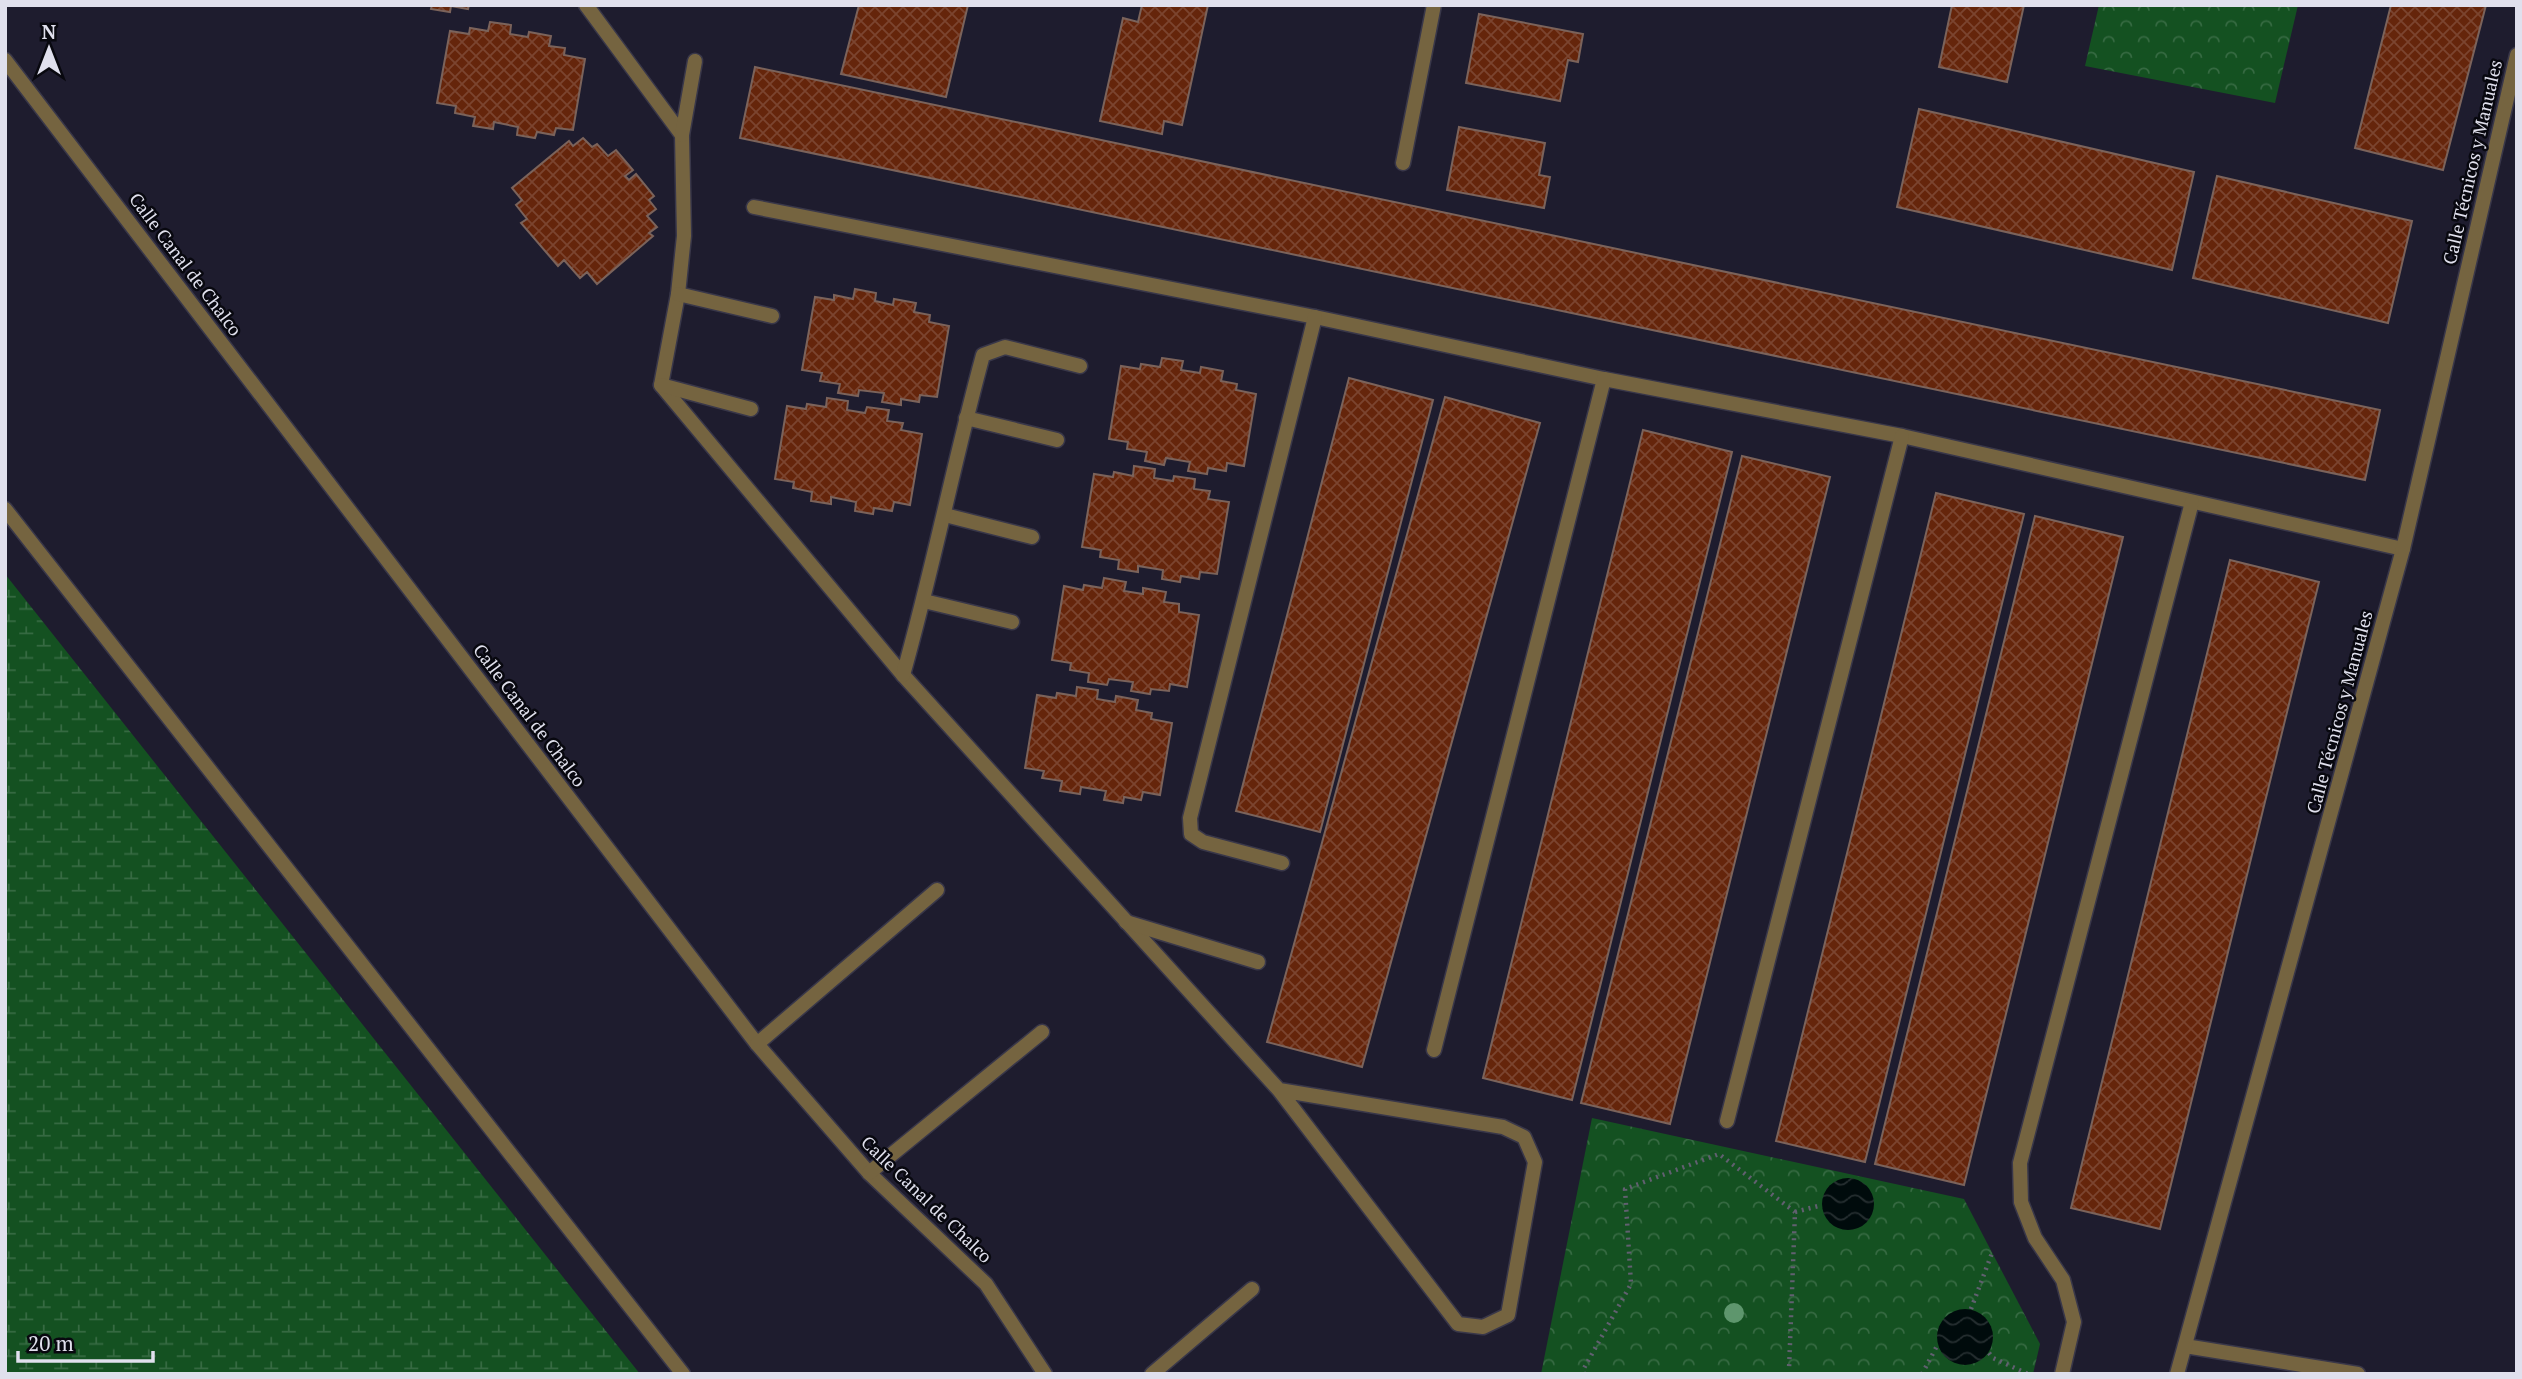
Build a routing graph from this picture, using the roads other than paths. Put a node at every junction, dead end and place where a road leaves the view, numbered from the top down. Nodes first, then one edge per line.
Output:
1 (586, 5) edge
2 (1434, 5) edge
3 (2517, 55) edge
4 (5, 60) edge
5 (695, 61) dead end
6 (682, 135) junction
7 (1403, 163) dead end
8 (754, 207) dead end
9 (678, 294) junction
10 (772, 316) dead end
11 (1315, 317) junction
12 (1080, 366) dead end
13 (1604, 379) junction
14 (662, 385) junction
15 (751, 409) dead end
16 (966, 418) junction
17 (1902, 436) junction
18 (1056, 440) dead end
19 (2192, 502) junction
20 (5, 509) edge
21 (945, 515) junction
22 (1032, 537) dead end
23 (2403, 549) junction
24 (924, 601) junction
25 (1012, 622) dead end
26 (903, 675) junction
27 (1282, 863) dead end
28 (937, 890) dead end
29 (1125, 922) junction
30 (1258, 962) dead end
31 (1042, 1032) dead end
32 (757, 1044) junction
33 (1434, 1050) dead end
34 (1279, 1090) junction
35 (1727, 1121) dead end
36 (869, 1173) junction
37 (1252, 1289) dead end
38 (2185, 1346) junction
39 (682, 1374) edge
40 (1045, 1374) edge
41 (1152, 1374) edge
42 (2062, 1374) edge
43 (2177, 1374) edge
44 (2358, 1374) edge

1 - 6 street
2 - 7 street
3 - 23 street, Calle Técnicos y Manuales
4 - 32 street, Calle Canal de Chalco
5 - 6 street
6 - 9 street
8 - 11 street
9 - 10 street
9 - 14 street
11 - 13 street
11 - 27 street
12 - 16 street
13 - 17 street
13 - 33 street
14 - 15 street
14 - 26 street
16 - 18 street
16 - 21 street
17 - 19 street
17 - 35 street
19 - 23 street
19 - 42 street
20 - 39 street
21 - 22 street
21 - 24 street
23 - 38 street, Calle Técnicos y Manuales
24 - 25 street
24 - 26 street
26 - 29 street
28 - 32 street
29 - 30 street
29 - 34 street
31 - 36 street
32 - 36 street, Calle Canal de Chalco
34 - 34 street
36 - 40 street, Calle Canal de Chalco
37 - 41 street
38 - 43 street, Calle Técnicos y Manuales
38 - 44 street

